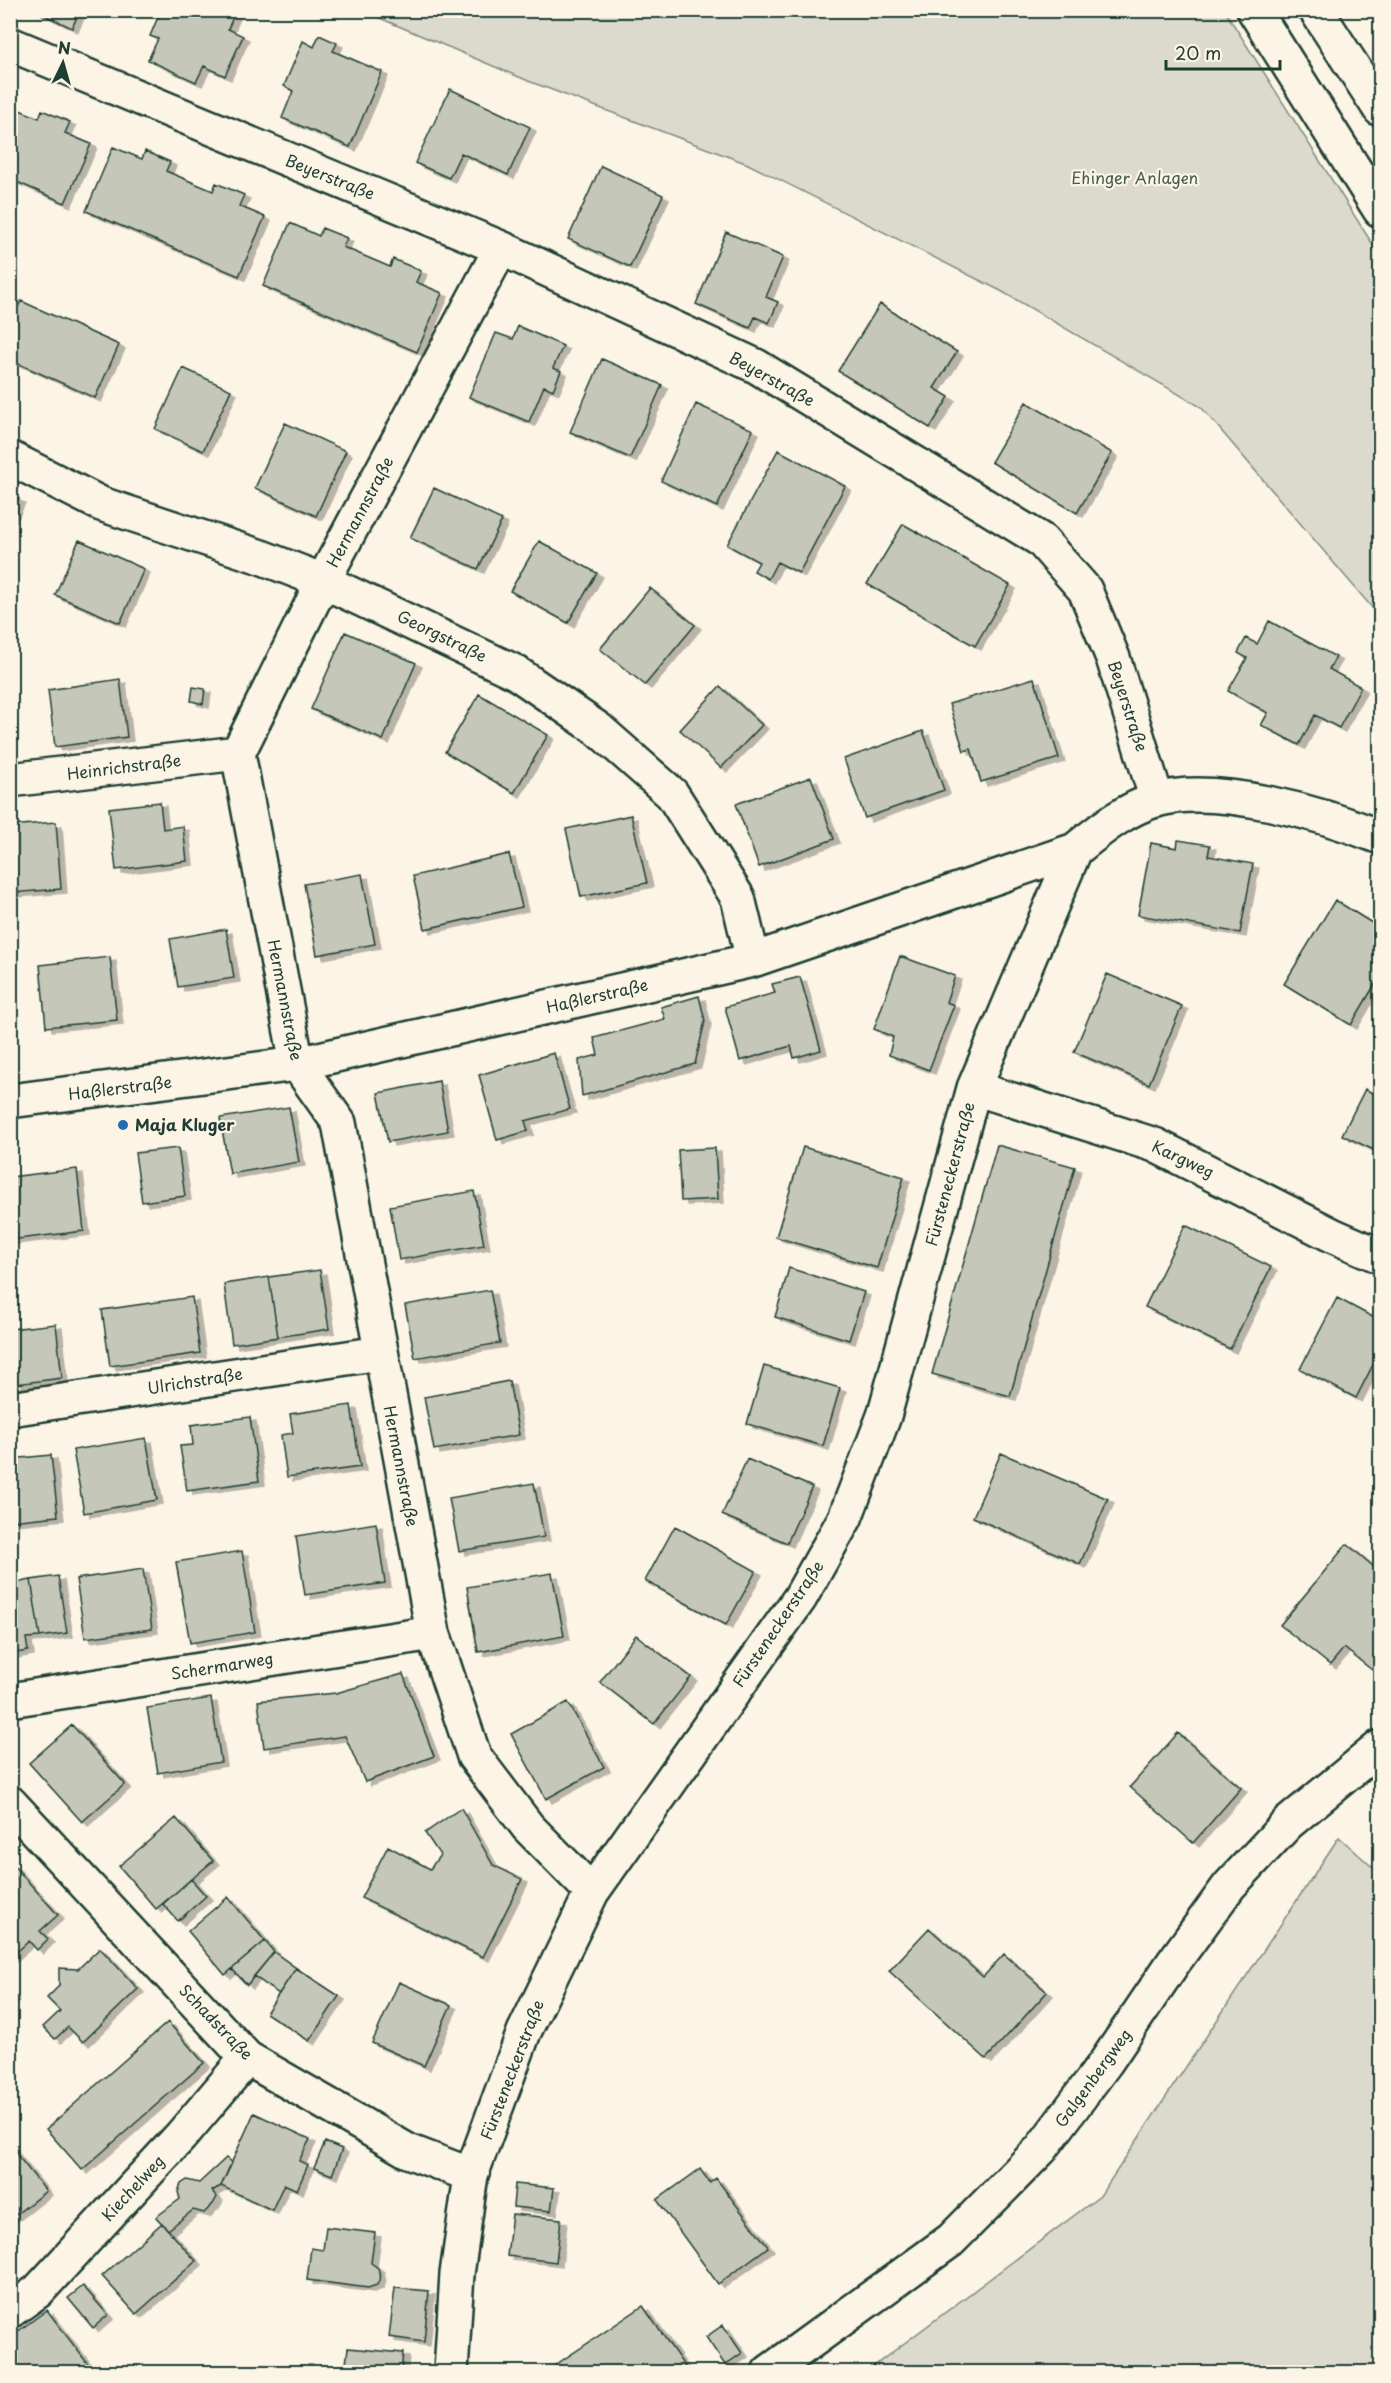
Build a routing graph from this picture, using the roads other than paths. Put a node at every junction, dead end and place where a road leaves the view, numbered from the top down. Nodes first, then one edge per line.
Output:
1 (1254, 10) edge
2 (1316, 10) edge
3 (10, 44) edge
4 (1380, 109) edge
5 (1380, 210) edge
6 (501, 248) junction
7 (10, 458) edge
8 (323, 581) junction
9 (238, 753) junction
10 (10, 780) edge
11 (1156, 800) junction
12 (1380, 837) edge
13 (1075, 850) junction
14 (753, 960) junction
15 (297, 1064) junction
16 (974, 1088) junction
17 (10, 1101) edge
18 (1380, 1256) edge
19 (380, 1353) junction
20 (10, 1409) edge
21 (433, 1633) junction
22 (10, 1701) edge
23 (1380, 1748) edge
24 (10, 1803) edge
25 (592, 1892) junction
26 (248, 2058) junction
27 (471, 2175) junction
28 (10, 2311) edge
29 (451, 2373) edge
30 (770, 2373) edge

1 - 5 main road
2 - 4 main road
3 - 6 main road, Beyerstraße
6 - 8 main road, Hermannstraße
6 - 11 main road, Beyerstraße
7 - 8 main road, Georgstraße
8 - 9 main road, Hermannstraße
8 - 14 main road, Georgstraße
9 - 10 main road, Heinrichstraße
9 - 15 main road, Hermannstraße
11 - 12 main road
11 - 13 main road, Haßlerstraße
13 - 14 main road, Haßlerstraße
13 - 16 main road, Fürsteneckerstraße
14 - 15 main road, Haßlerstraße
15 - 17 main road, Haßlerstraße
15 - 19 main road, Hermannstraße
16 - 18 main road, Kargweg
16 - 25 main road, Fürsteneckerstraße
19 - 20 main road, Ulrichstraße
19 - 21 main road, Hermannstraße
21 - 22 main road, Schermarweg
21 - 25 main road, Hermannstraße
23 - 30 main road, Galgenbergweg
24 - 26 main road, Schadstraße
25 - 27 main road, Fürsteneckerstraße
26 - 27 main road, Schadstraße
26 - 28 main road, Kiechelweg
27 - 29 main road, Fürsteneckerstraße

